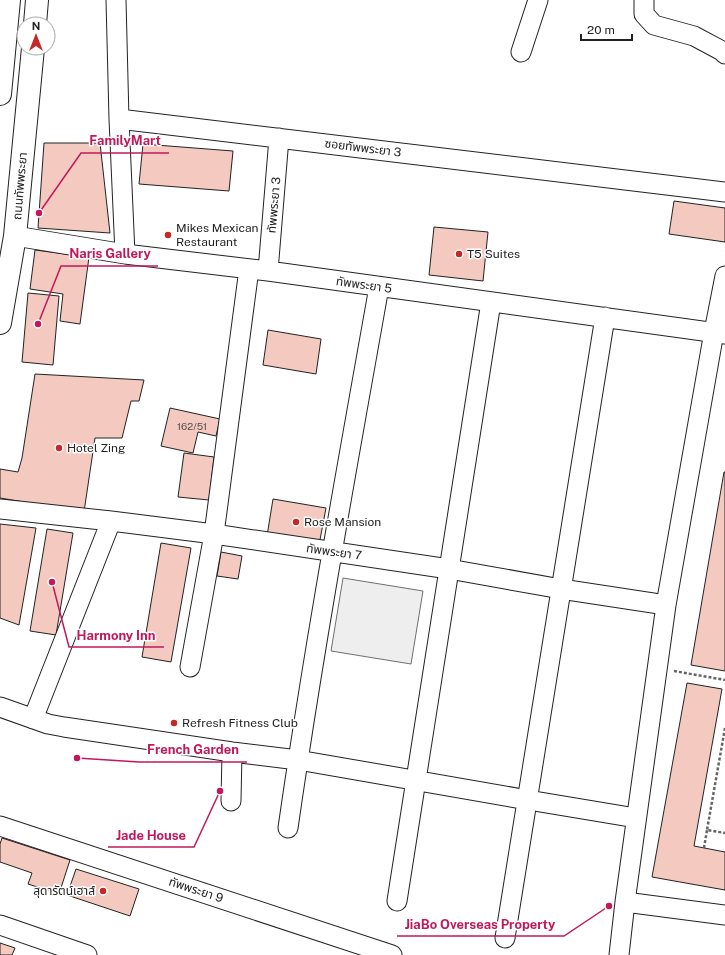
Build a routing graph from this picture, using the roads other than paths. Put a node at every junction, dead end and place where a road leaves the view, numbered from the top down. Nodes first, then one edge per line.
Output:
1 (9, 0) edge
2 (37, 0) edge
3 (116, 0) edge
4 (538, 0) edge
5 (644, 0) edge
6 (36, 16) edge
7 (521, 52) dead end
8 (725, 54) edge
9 (32, 56) edge
10 (0, 94) edge
11 (119, 119) junction
12 (279, 138) junction
13 (725, 192) edge
14 (15, 236) junction
15 (125, 254) junction
16 (249, 269) junction
17 (268, 272) junction
18 (725, 276) edge
19 (379, 287) junction
20 (491, 302) junction
21 (605, 317) junction
22 (0, 323) edge
23 (719, 333) edge
24 (0, 509) edge
25 (111, 521) junction
26 (214, 534) junction
27 (332, 552) junction
28 (450, 569) junction
29 (561, 589) junction
30 (666, 605) junction
31 (190, 667) dead end
32 (0, 707) edge
33 (33, 719) junction
34 (232, 752) junction
35 (298, 760) junction
36 (415, 780) junction
37 (528, 800) junction
38 (231, 801) dead end
39 (636, 818) junction
40 (0, 826) edge
41 (288, 828) dead end
42 (397, 900) dead end
43 (625, 902) junction
44 (725, 915) edge
45 (0, 925) edge
46 (505, 938) dead end
47 (87, 955) edge
48 (392, 955) edge
49 (619, 955) edge

1 - 10 main road
2 - 6 main road
3 - 11 street
4 - 7 street
5 - 8 street
9 - 14 main road, ถนนทัพพระยา
11 - 12 street, ซอยทัพพระยา 3
11 - 15 street
12 - 13 street, ซอยทัพพระยา 3
12 - 17 street, ทัพพระยา 3
14 - 15 street, ทัพพระยา 5
14 - 22 main road, ถนนทัพพระยา
15 - 16 street, ทัพพระยา 5
16 - 17 street, ทัพพระยา 5
16 - 26 street
17 - 19 street, ทัพพระยา 5
18 - 23 street
19 - 20 street, ทัพพระยา 5
19 - 27 street
20 - 21 street, ทัพพระยา 5
20 - 28 street
21 - 23 street, ทัพพระยา 5
21 - 29 street
23 - 30 street
24 - 25 street, ทัพพระยา 7
25 - 26 street, ทัพพระยา 7
25 - 33 street
26 - 27 street, ทัพพระยา 7
26 - 31 street
27 - 28 street, ทัพพระยา 7
27 - 35 street
28 - 29 street, ทัพพระยา 7
28 - 36 street
29 - 30 street, ทัพพระยา 7
29 - 37 street
30 - 39 street
32 - 33 street
33 - 34 street
34 - 35 street
34 - 38 street
35 - 36 street
35 - 41 street
36 - 37 street
36 - 42 street
37 - 39 street
37 - 46 street
39 - 43 street
40 - 48 street, ทัพพระยา 9
43 - 44 street
43 - 49 street
45 - 47 street

